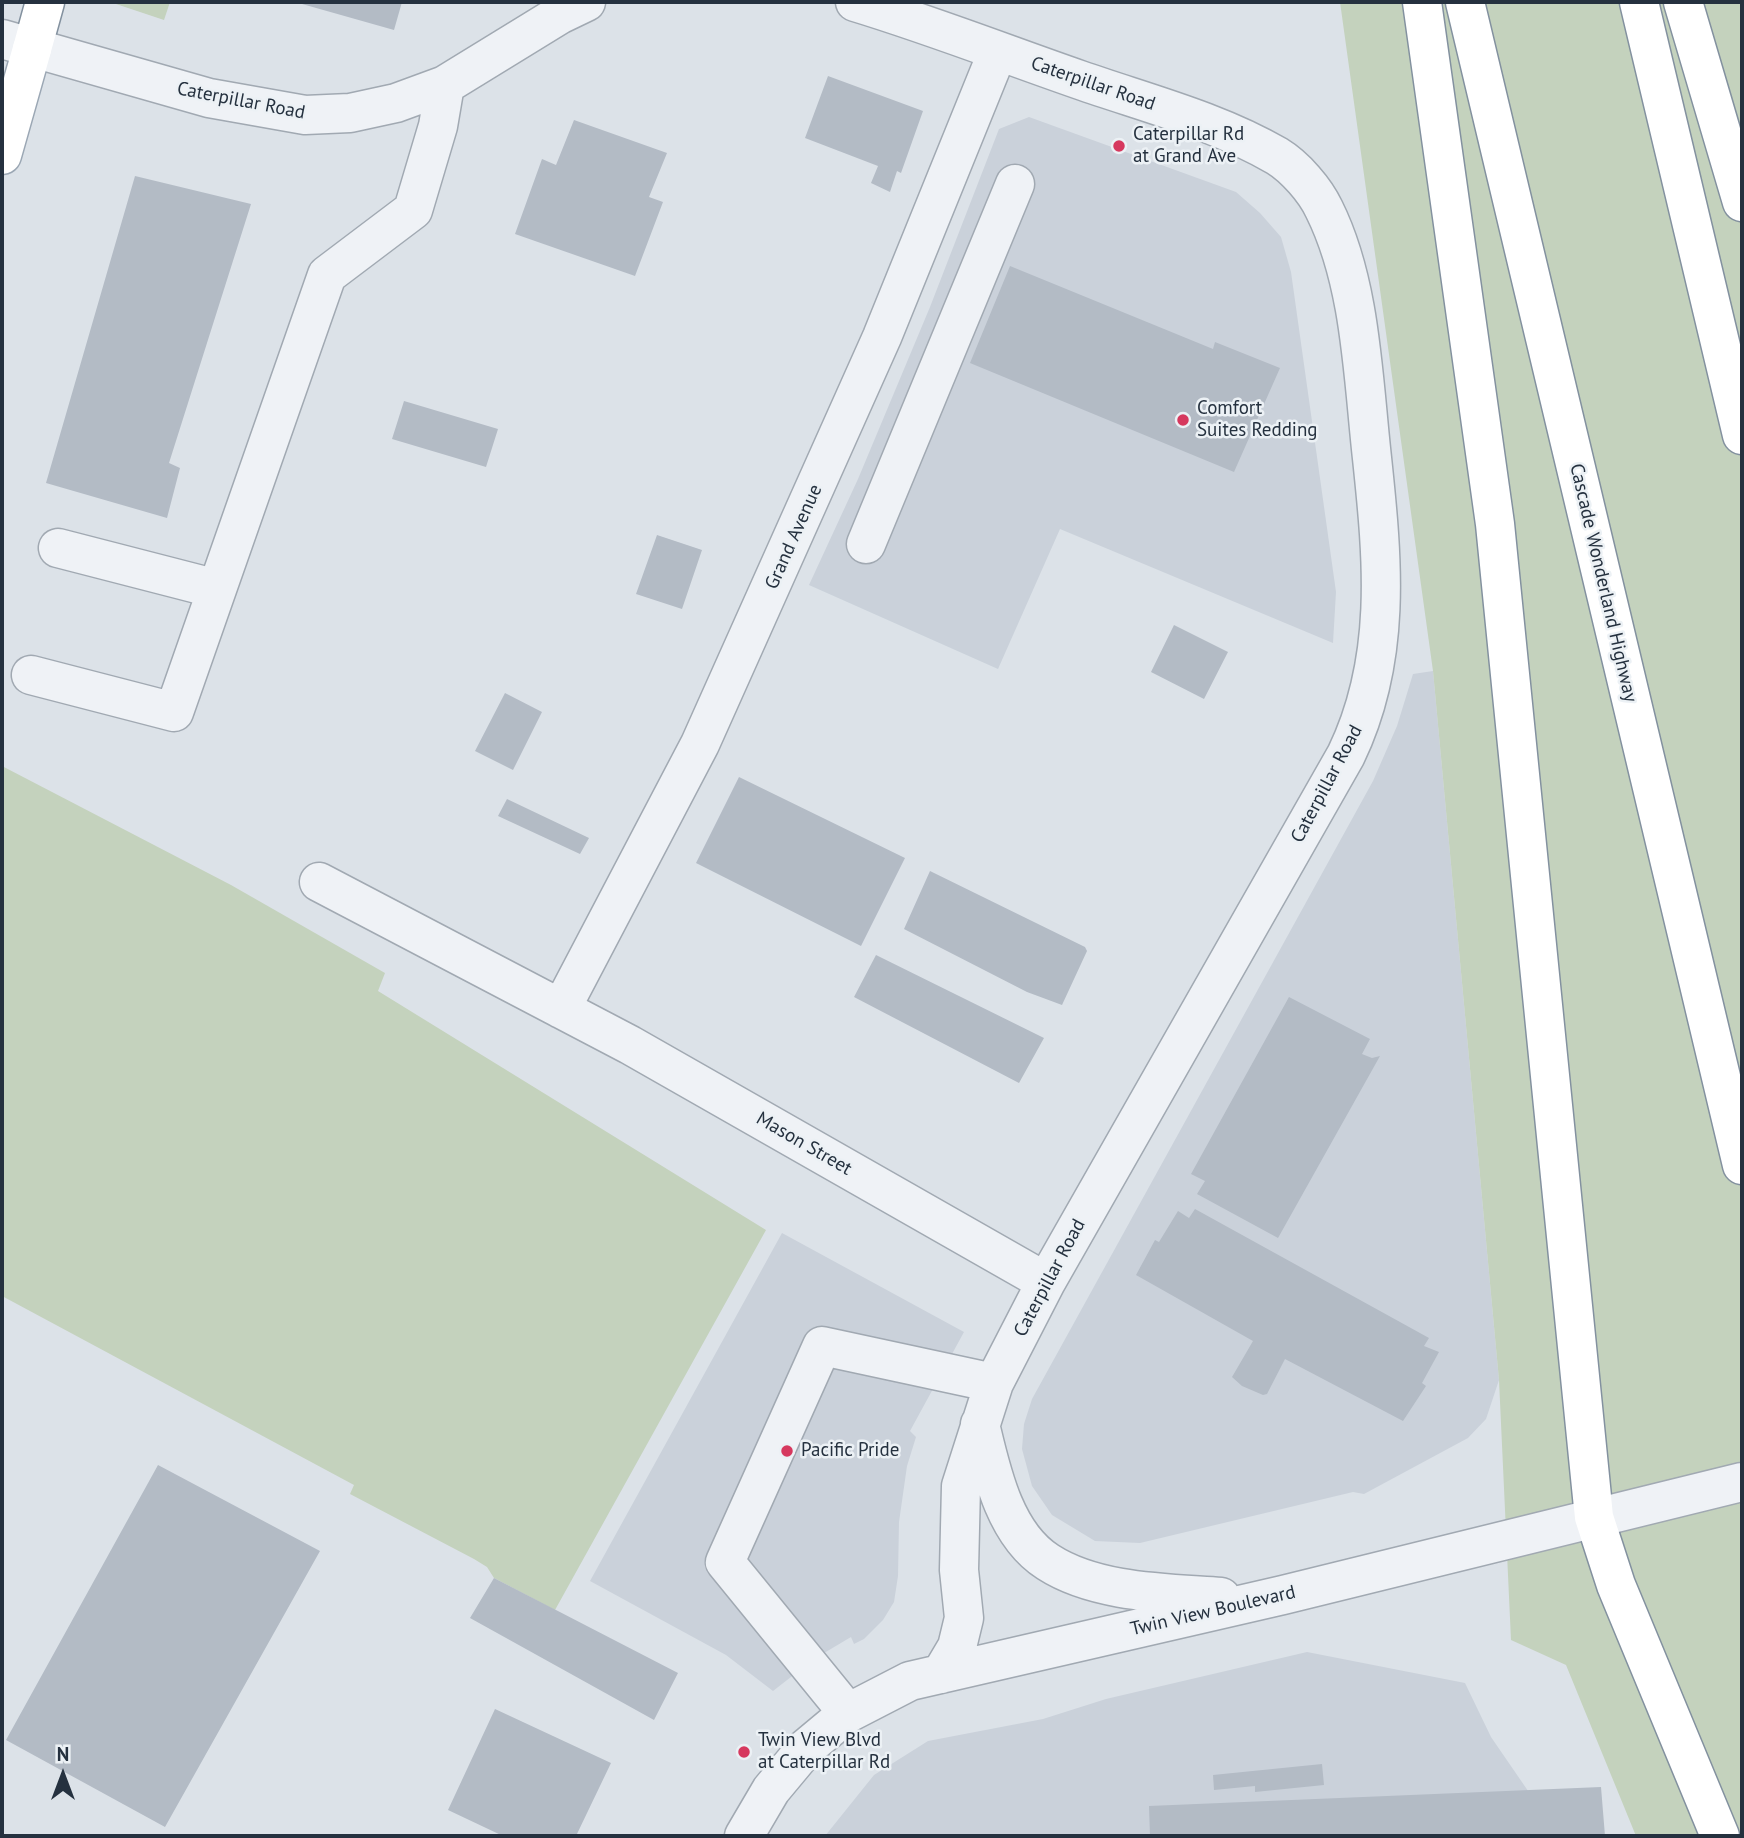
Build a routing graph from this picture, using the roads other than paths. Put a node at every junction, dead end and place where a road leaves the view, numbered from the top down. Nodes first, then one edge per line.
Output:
1 (45, 2) edge
2 (586, 2) edge
3 (855, 2) edge
4 (1422, 2) edge
5 (1465, 2) edge
6 (1639, 2) edge
7 (1683, 2) edge
8 (17, 44) edge
9 (998, 51) junction
10 (445, 85) junction
11 (2, 155) edge
12 (1015, 184) dead end
13 (1742, 202) edge
14 (1742, 435) edge
15 (866, 544) dead end
16 (58, 548) dead end
17 (217, 589) junction
18 (30, 676) dead end
19 (319, 882) dead end
20 (561, 1009) junction
21 (1742, 1164) edge
22 (1046, 1282) junction
23 (994, 1383) junction
24 (979, 1422) junction
25 (1742, 1482) edge
26 (1594, 1517) junction
27 (1283, 1595) junction
28 (941, 1674) junction
29 (848, 1713) junction
30 (744, 1836) edge
31 (1720, 1836) edge

1 - 8 main road
2 - 10 street, Caterpillar Road
3 - 9 street, Caterpillar Road
4 - 26 main road
5 - 21 main road, Cascade Wonderland Highway
6 - 14 main road
7 - 13 main road
8 - 10 street, Caterpillar Road
8 - 11 main road
9 - 20 street, Grand Avenue
9 - 22 street, Caterpillar Road
10 - 17 street
12 - 15 street
16 - 17 street
17 - 18 street
19 - 20 street, Mason Street
20 - 22 street, Mason Street
22 - 23 street, Caterpillar Road
23 - 24 street, Caterpillar Road
23 - 29 street
24 - 27 street
24 - 28 street, Caterpillar Road
25 - 26 street, Twin View Boulevard
26 - 27 street, Twin View Boulevard
26 - 31 main road
27 - 28 street, Twin View Boulevard
28 - 29 street, Twin View Boulevard
29 - 30 street, Twin View Boulevard

